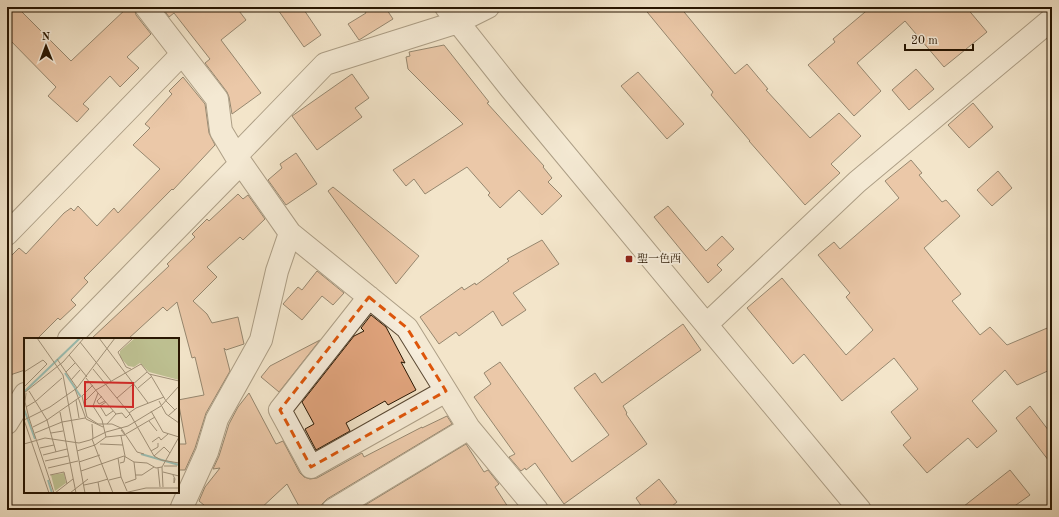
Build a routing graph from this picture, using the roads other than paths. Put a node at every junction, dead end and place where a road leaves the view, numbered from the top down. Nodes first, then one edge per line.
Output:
1 (146, 7) edge
2 (488, 7) edge
3 (452, 14) edge
4 (1052, 19) edge
5 (182, 54) junction
6 (238, 160) junction
7 (290, 233) junction
8 (7, 234) edge
9 (369, 297) junction
10 (707, 324) junction
11 (70, 338) edge
12 (446, 391) junction
13 (24, 396) edge
14 (7, 423) edge
15 (469, 428) junction
16 (184, 510) edge
17 (333, 510) edge
18 (537, 510) edge
19 (860, 510) edge

1 - 5 street
2 - 3 street
3 - 6 street
3 - 10 street
4 - 10 street
5 - 6 street
5 - 8 street
6 - 7 street
6 - 11 street
7 - 9 street
7 - 16 street
9 - 12 street
9 - 12 street
10 - 19 street
12 - 15 street
13 - 14 street
15 - 17 street
15 - 18 street

